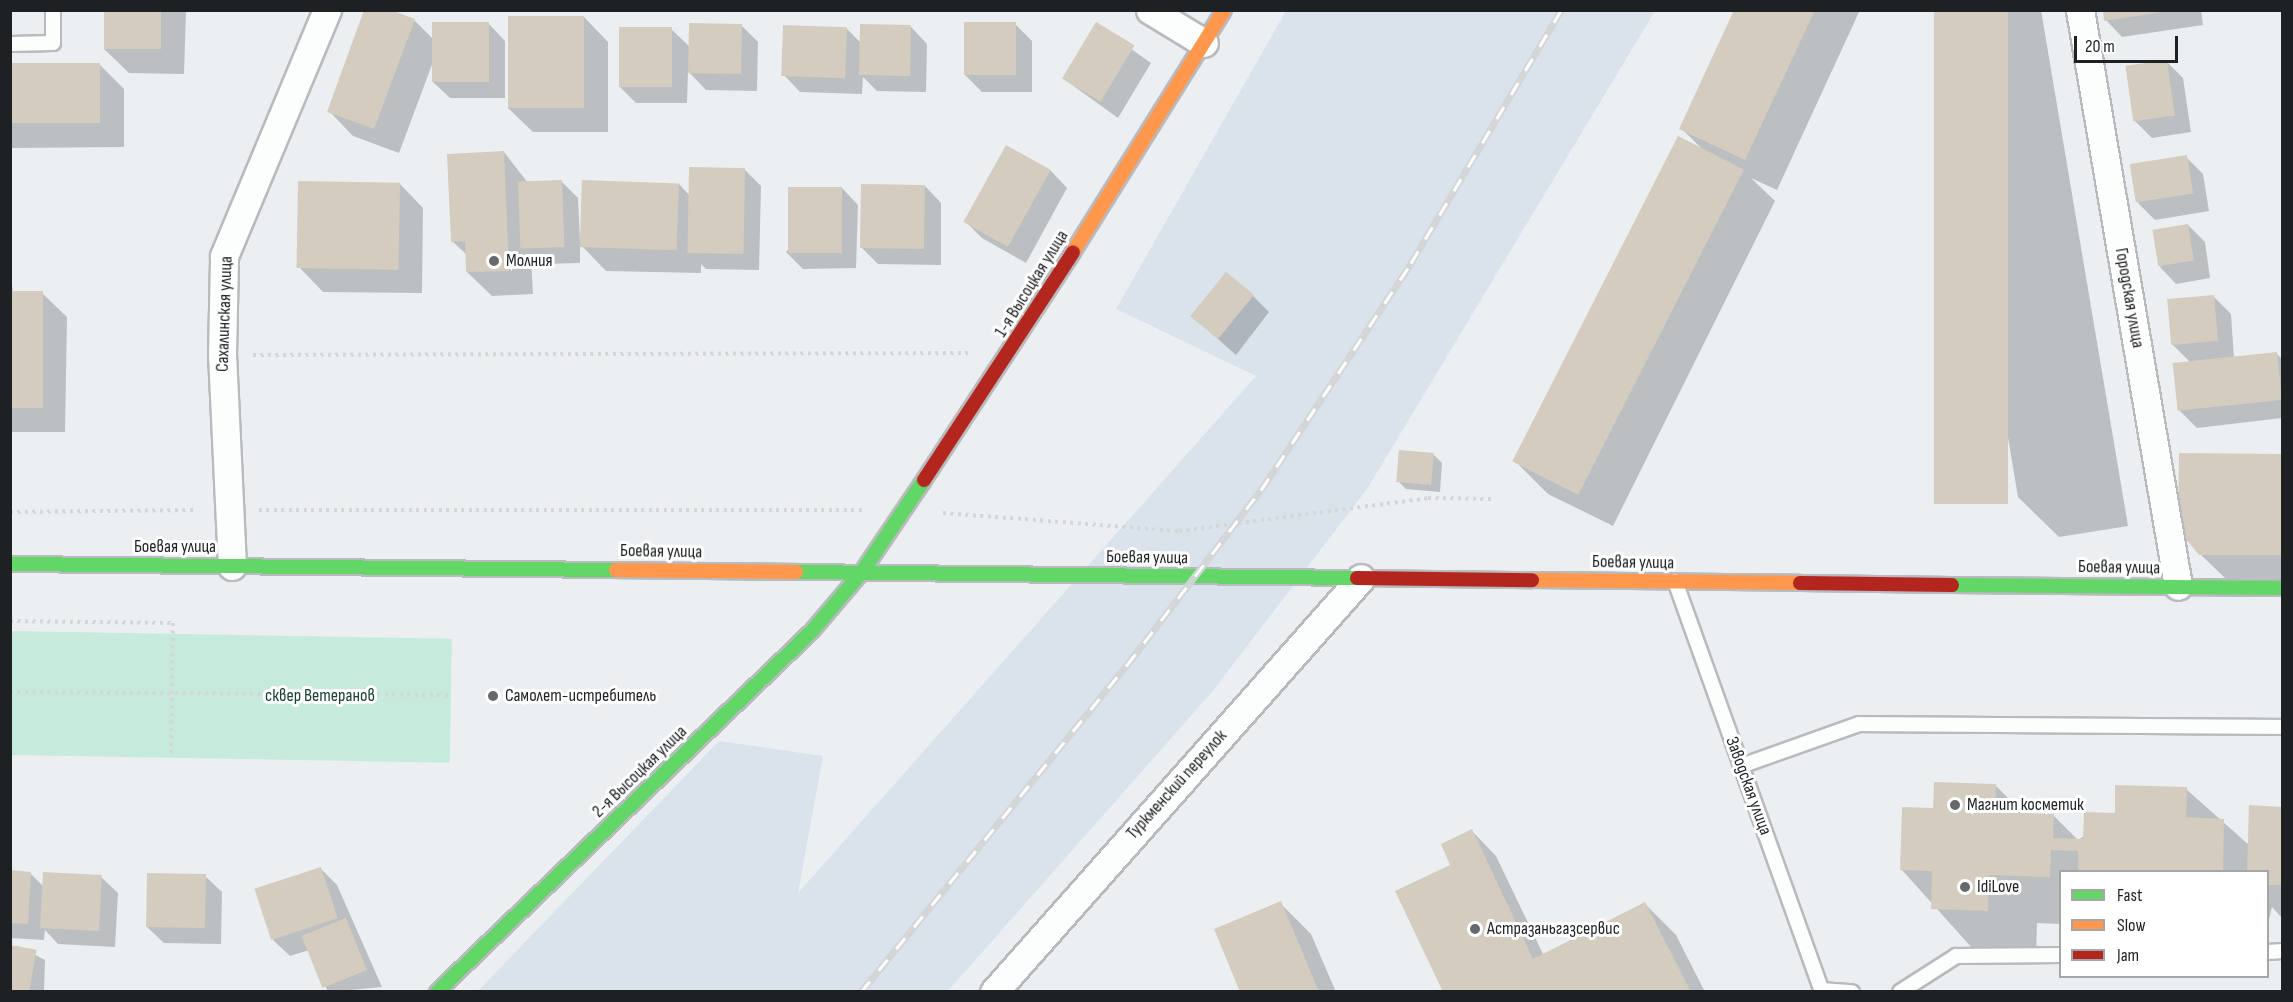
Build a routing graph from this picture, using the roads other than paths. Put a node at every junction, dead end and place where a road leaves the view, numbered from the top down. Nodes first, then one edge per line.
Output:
1 (53, 10) edge
2 (327, 10) edge
3 (1150, 10) edge
4 (1224, 10) edge
5 (2080, 10) edge
6 (1204, 43) junction
7 (10, 44) edge
8 (10, 564) edge
9 (232, 566) junction
10 (862, 572) junction
11 (1361, 578) junction
12 (1674, 581) junction
13 (2178, 586) junction
14 (2283, 588) edge
15 (2283, 727) edge
16 (1741, 766) junction
17 (2059, 955) edge
18 (1821, 991) edge
19 (437, 992) edge
20 (994, 992) edge
21 (1852, 992) edge
22 (1900, 992) edge

1 - 7 lane
2 - 9 street, Сахалинская улица
3 - 6 street
4 - 6 main road, 1-я Высоцкая улица
5 - 13 street, Городская улица
6 - 10 main road, 1-я Высоцкая улица
8 - 9 main road, Боевая улица
9 - 10 main road, Боевая улица
10 - 11 main road, Боевая улица
10 - 19 main road, 2-я Высоцкая улица
11 - 12 main road, Боевая улица
11 - 20 street, Туркменский переулок
12 - 13 main road, Боевая улица
12 - 16 lane, Заводская улица
13 - 14 main road, Боевая улица
15 - 16 lane
16 - 18 lane, Заводская улица
17 - 22 lane
18 - 21 lane

